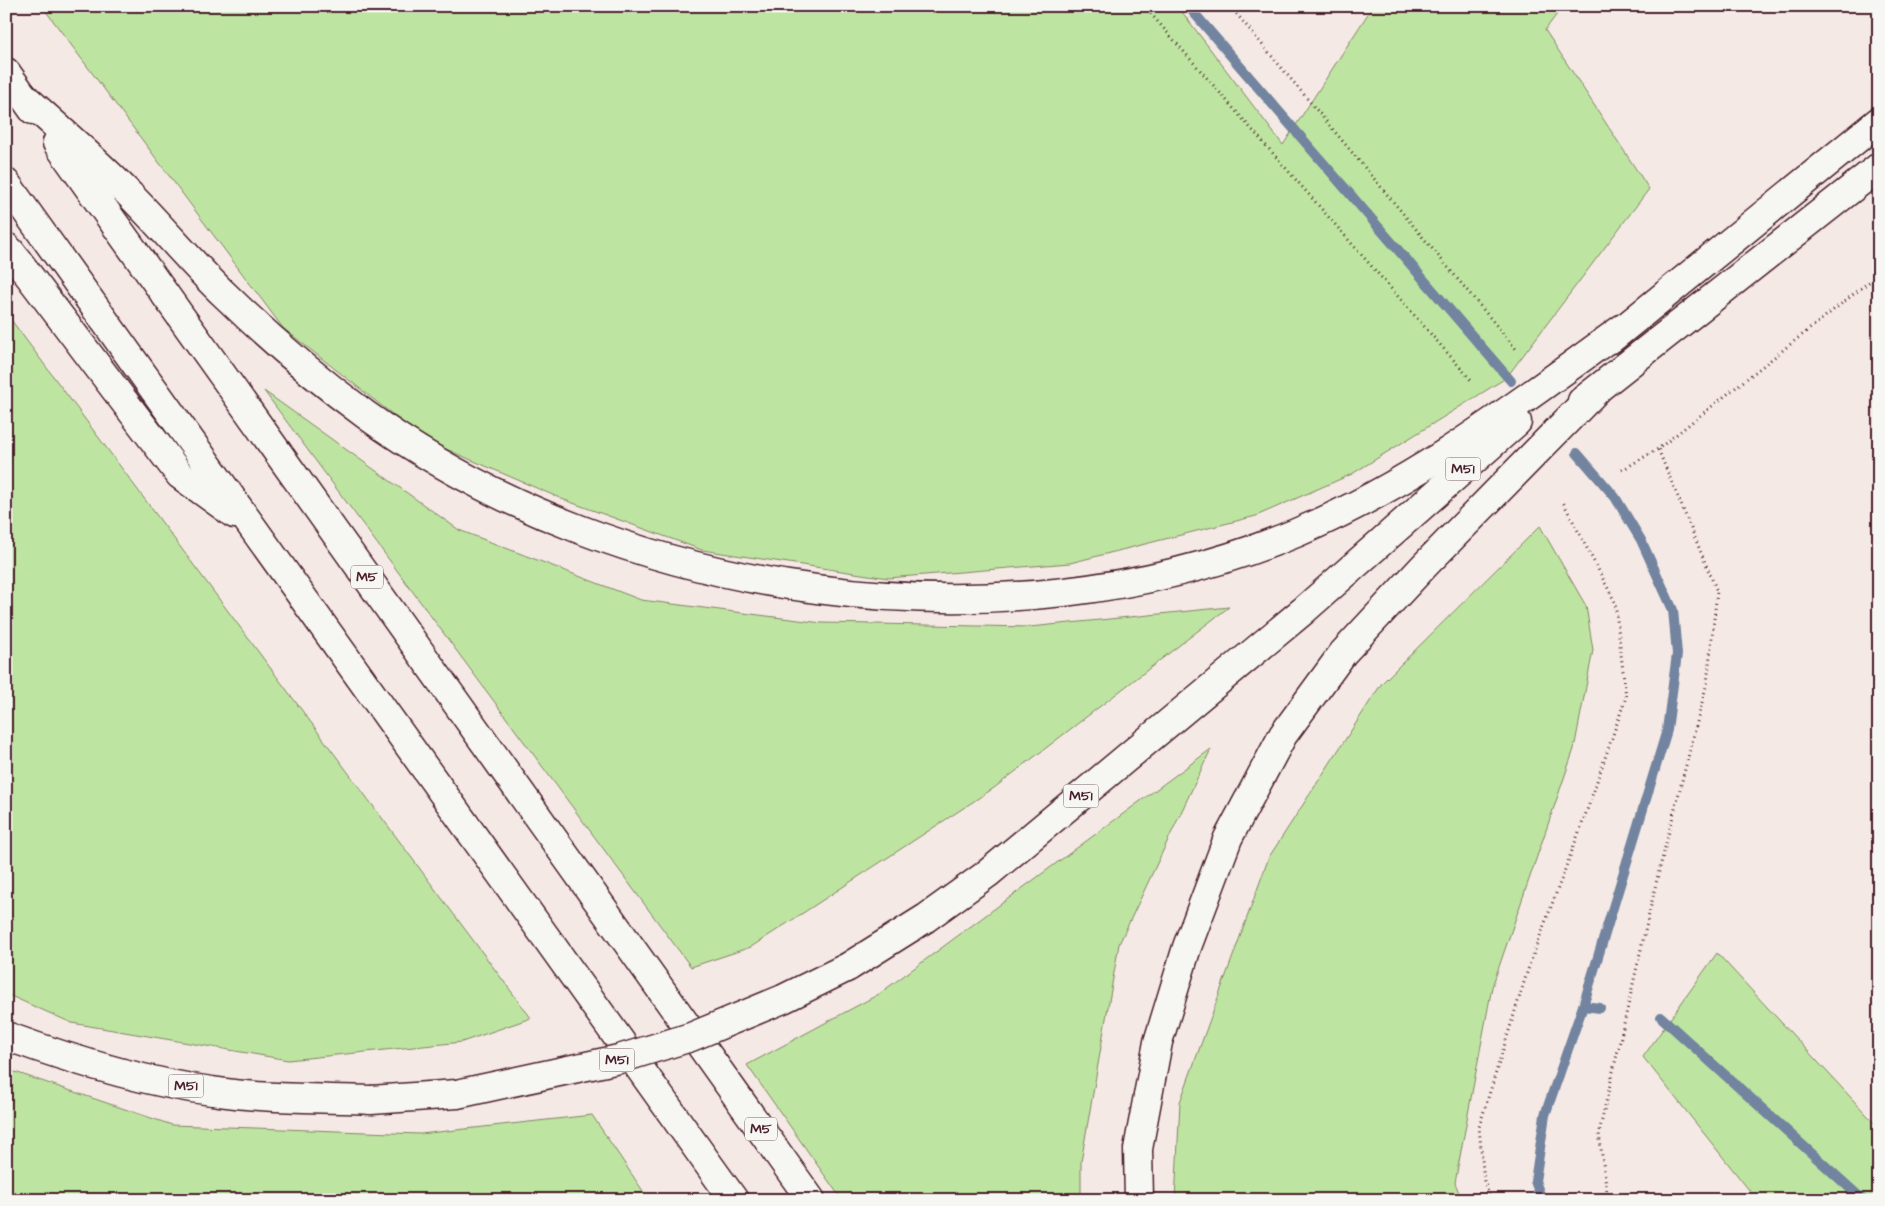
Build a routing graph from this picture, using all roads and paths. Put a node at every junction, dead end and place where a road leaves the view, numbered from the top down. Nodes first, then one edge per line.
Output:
1 (1144, 6) edge
2 (1230, 6) edge
3 (6, 72) edge
4 (22, 95) junction
5 (1879, 121) edge
6 (1879, 166) edge
7 (6, 183) edge
8 (6, 248) edge
9 (1879, 274) edge
10 (1623, 328) junction
11 (1516, 349) dead end
12 (1471, 380) dead end
13 (1597, 390) junction
14 (1658, 449) junction
15 (1622, 470) dead end
16 (1563, 502) dead end
17 (253, 528) junction
18 (1303, 611) junction
19 (6, 1036) edge
20 (734, 1200) edge
21 (811, 1200) edge
22 (1139, 1200) edge
23 (1491, 1200) edge
24 (1608, 1200) edge

1 - 12 path
2 - 11 path
3 - 4 highway, M5
4 - 10 highway
4 - 21 highway, M5
5 - 10 highway, M51
6 - 13 highway, M51
7 - 17 highway
8 - 17 highway
9 - 14 path
10 - 18 highway, M51
13 - 18 highway, M51
13 - 22 highway
14 - 15 path
14 - 24 path
16 - 23 path
17 - 20 highway
18 - 19 highway, M51, bridge

